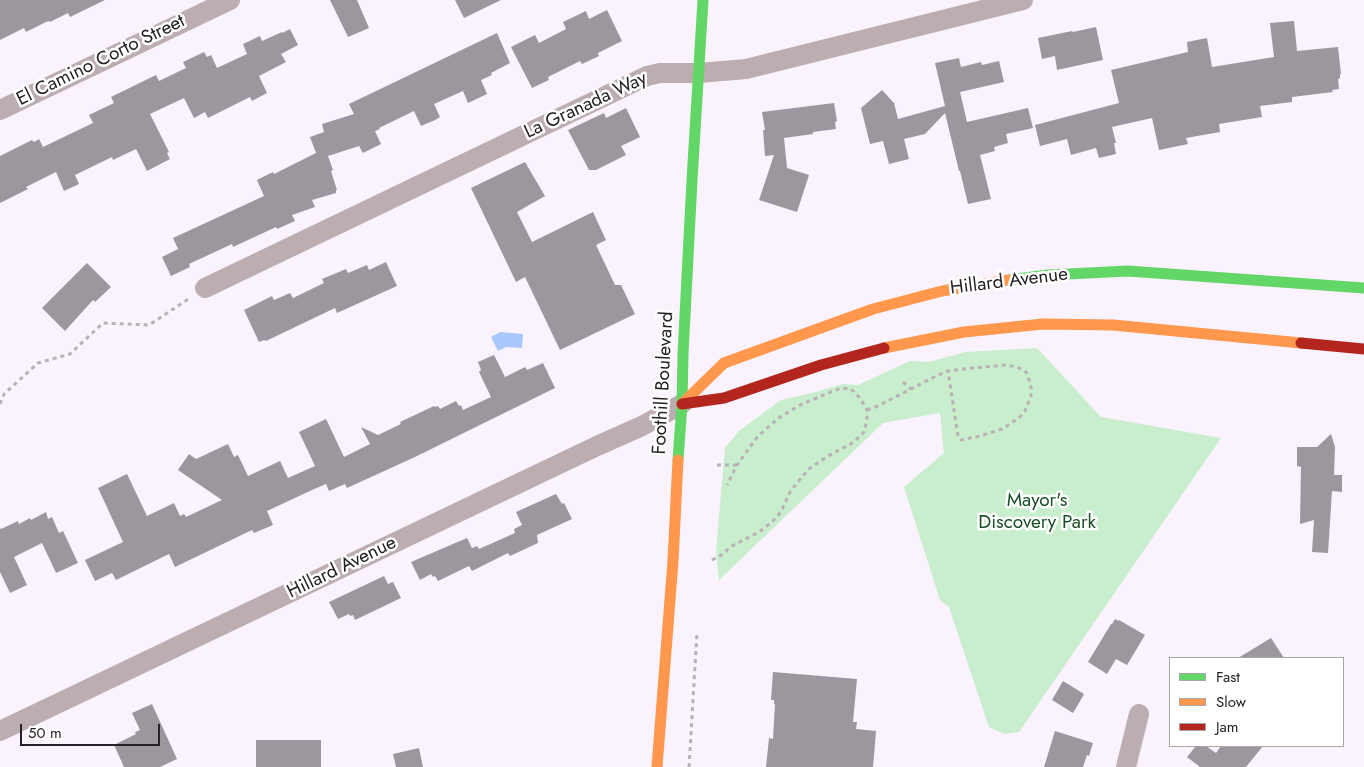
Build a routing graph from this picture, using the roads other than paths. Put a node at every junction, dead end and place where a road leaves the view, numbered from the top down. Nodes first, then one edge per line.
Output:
1 (230, 0) edge
2 (703, 0) edge
3 (1023, 0) edge
4 (699, 72) junction
5 (0, 110) edge
6 (205, 288) road end
7 (1364, 288) edge
8 (1364, 349) edge
9 (682, 404) junction
10 (1139, 714) dead end
11 (0, 731) edge
12 (658, 767) edge
13 (1126, 767) edge

1 - 5 street, El Camino Corto Street
2 - 4 main road, Foothill Boulevard
3 - 4 street, La Granada Way
4 - 6 street, La Granada Way
4 - 9 main road, Foothill Boulevard
7 - 9 main road, Hillard Avenue
8 - 9 main road, Hillard Avenue
9 - 11 street, Hillard Avenue
9 - 12 main road, Foothill Boulevard
10 - 13 street

